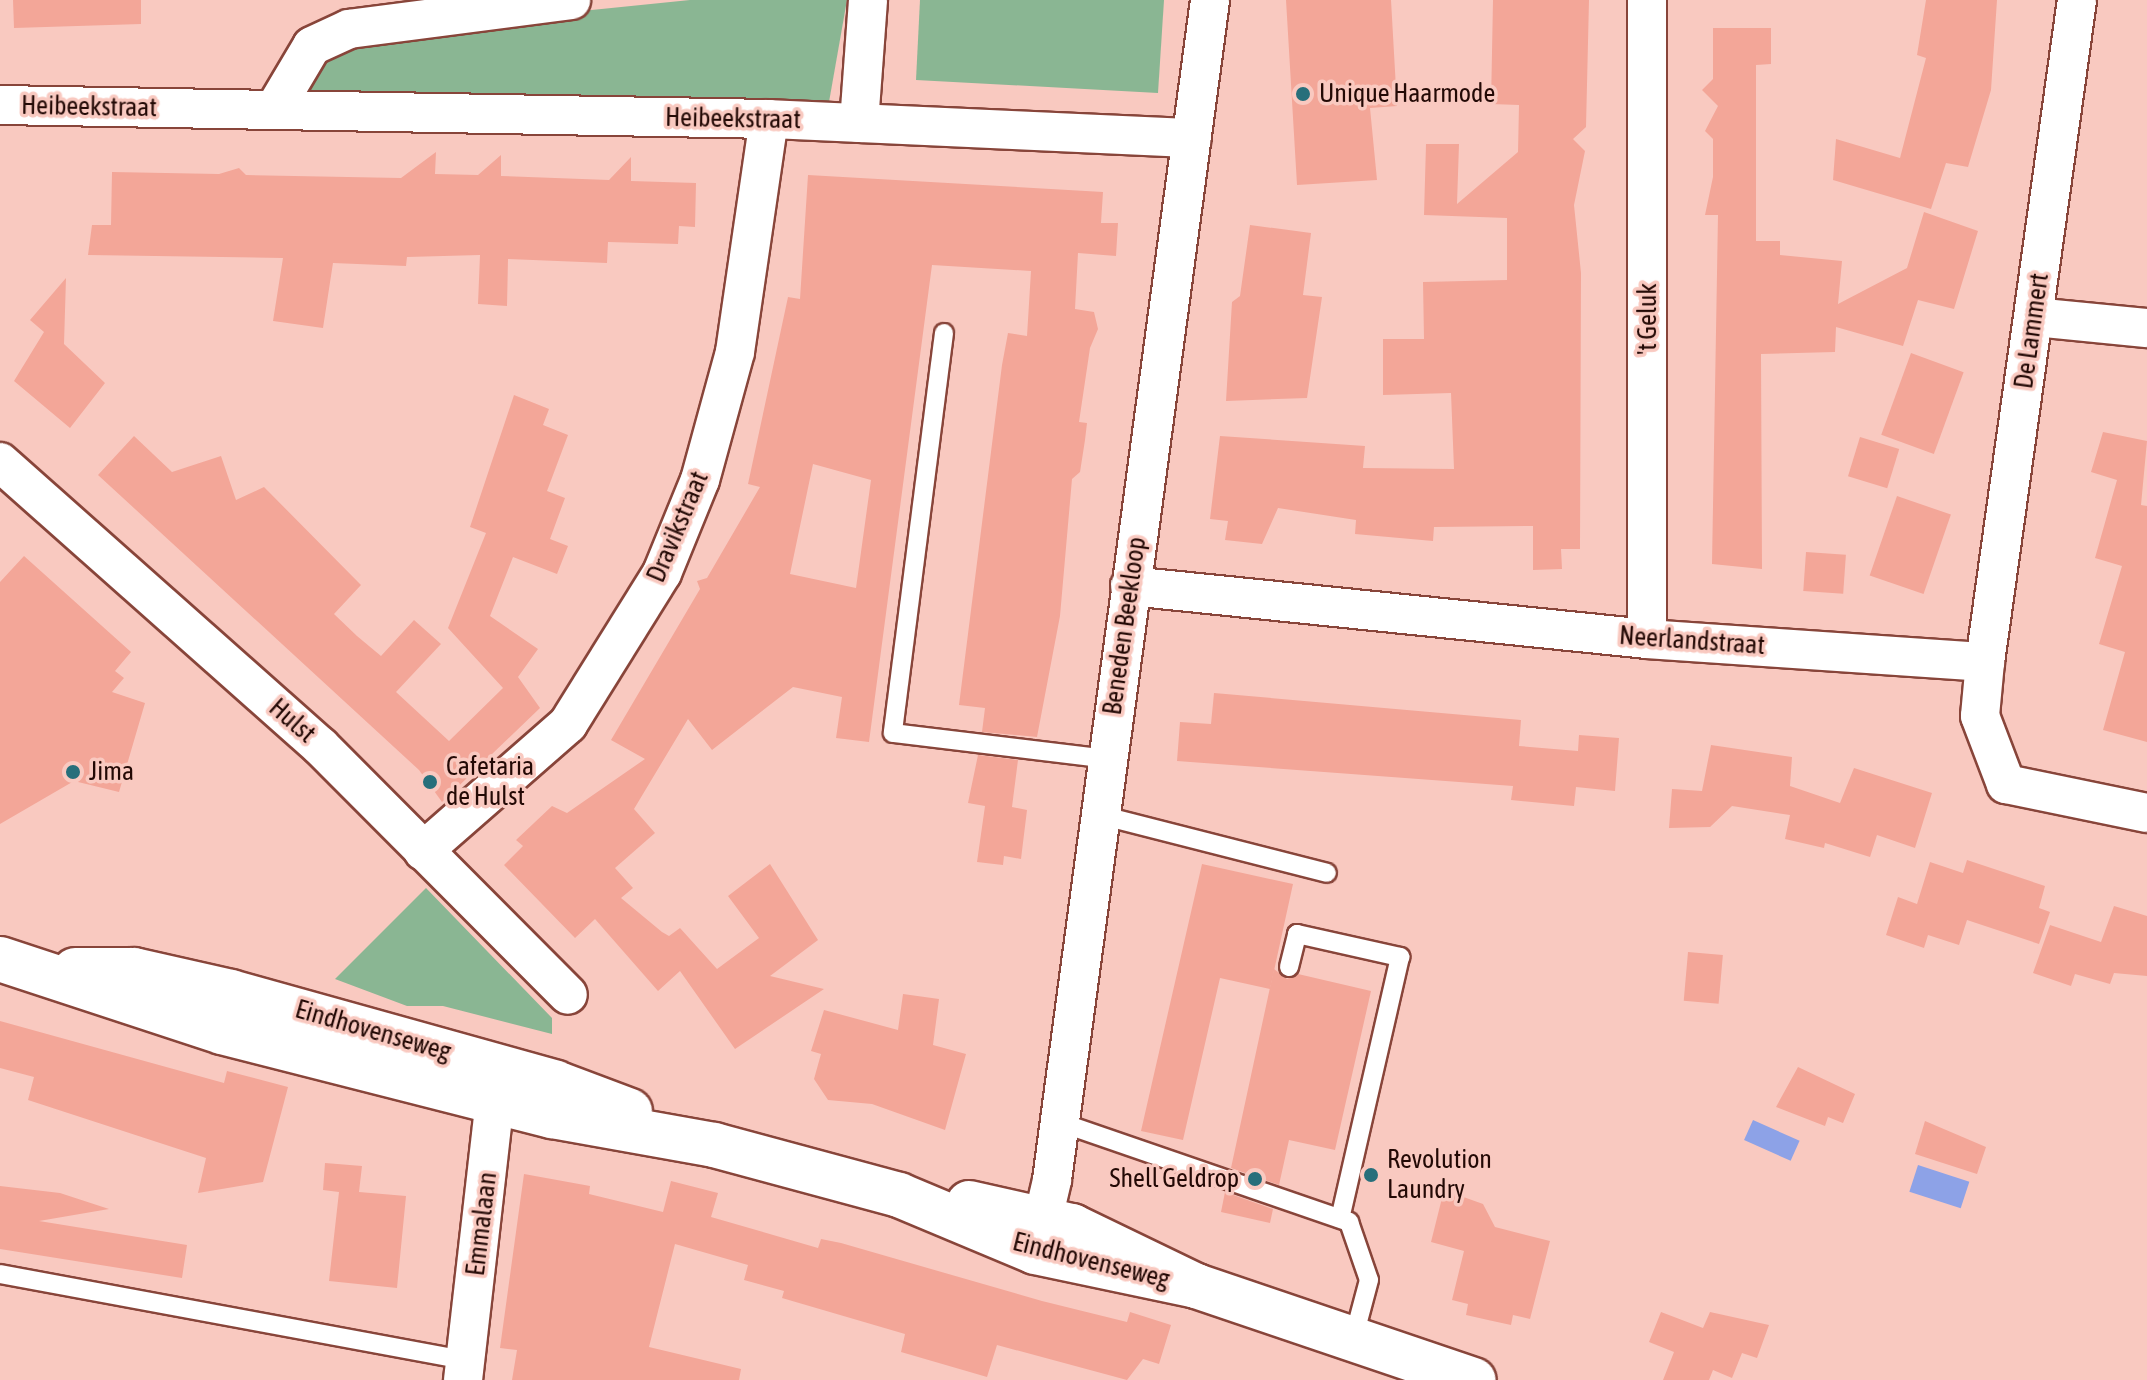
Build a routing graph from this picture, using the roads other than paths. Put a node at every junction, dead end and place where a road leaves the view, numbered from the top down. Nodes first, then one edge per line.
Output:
1 (571, 0) edge
2 (868, 0) edge
3 (1210, 0) edge
4 (1647, 0) edge
5 (2077, 0) edge
6 (0, 105) edge
7 (274, 110) junction
8 (769, 119) junction
9 (859, 123) junction
10 (1192, 138) junction
11 (2034, 317) junction
12 (2147, 328) edge
13 (944, 333) dead end
14 (0, 462) edge
15 (1130, 586) junction
16 (1647, 639) junction
17 (1985, 662) junction
18 (1108, 759) junction
19 (2147, 813) edge
20 (1100, 815) junction
21 (423, 851) junction
22 (1327, 873) dead end
23 (11, 962) edge
24 (1289, 967) dead end
25 (568, 995) dead end
26 (497, 1084) junction
27 (1059, 1122) junction
28 (1340, 1218) junction
29 (1040, 1235) junction
30 (0, 1274) edge
31 (1352, 1342) junction
32 (464, 1370) edge
33 (1415, 1370) edge
34 (1474, 1380) edge

1 - 7 street
2 - 9 street
3 - 10 street, Beneden Beekloop
4 - 16 street, 't Geluk
5 - 11 street, De Lammert
6 - 7 street, Heibeekstraat
7 - 8 street, Heibeekstraat
8 - 9 street, Heibeekstraat
8 - 21 street, Dravikstraat
9 - 10 street, Heibeekstraat
10 - 15 street, Beneden Beekloop
11 - 12 street
11 - 17 street, De Lammert
13 - 18 lane
14 - 21 street, Hulst
15 - 16 street, Neerlandstraat
15 - 18 street, Beneden Beekloop
16 - 17 street, Neerlandstraat
17 - 19 street
18 - 20 street, Beneden Beekloop
20 - 22 lane
20 - 27 street, Beneden Beekloop
21 - 25 street, Hulst
23 - 26 main road, Eindhovenseweg
24 - 28 lane
26 - 29 main road, Eindhovenseweg
26 - 32 street, Emmalaan
27 - 28 lane
27 - 29 street, Beneden Beekloop
28 - 31 lane
29 - 31 main road, Eindhovenseweg
30 - 32 lane
31 - 33 main road, Eindhovenseweg
33 - 34 main road, Eindhovenseweg

